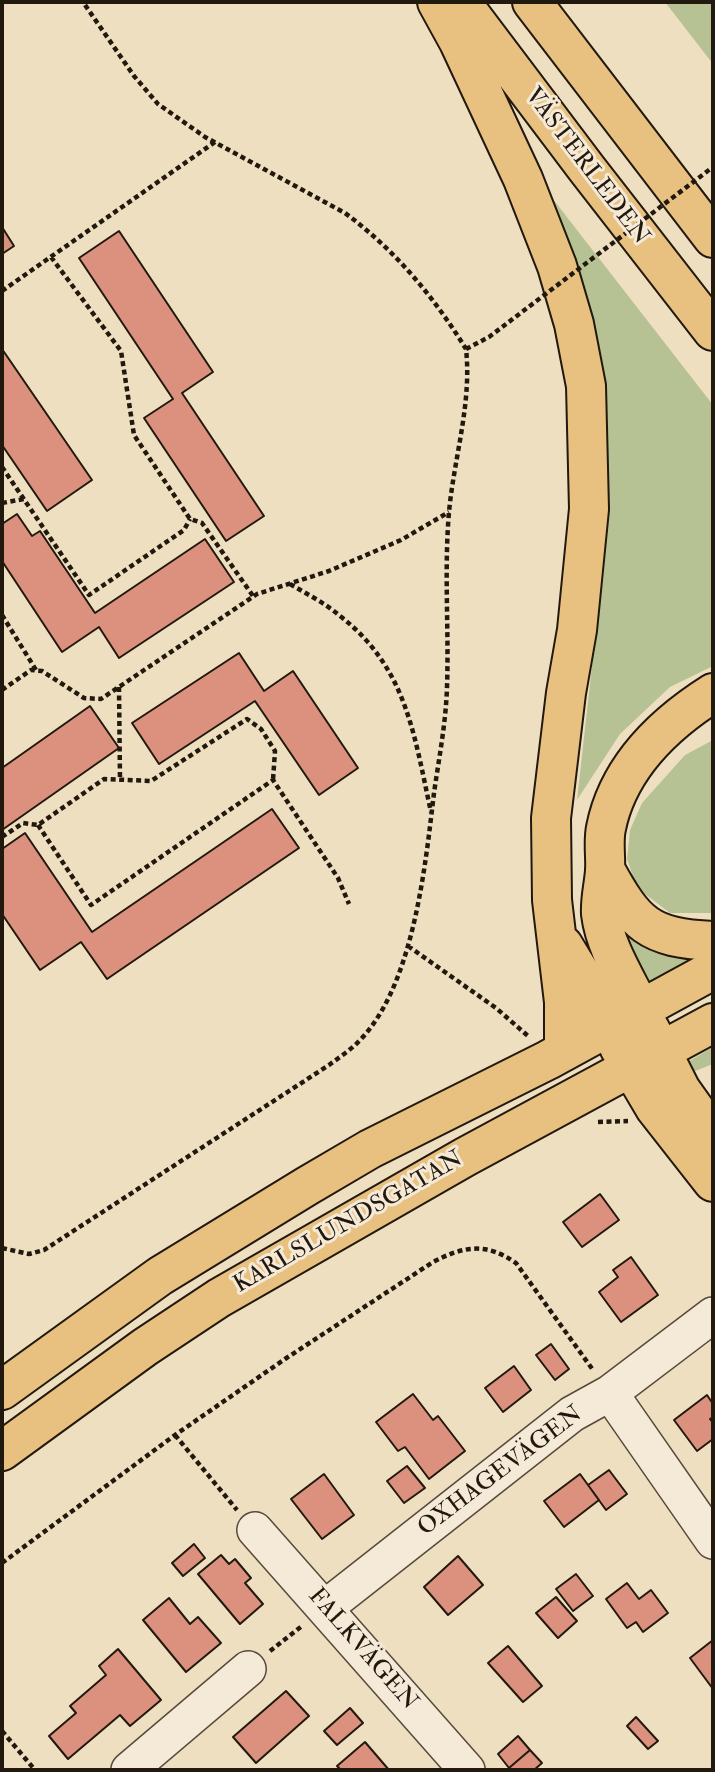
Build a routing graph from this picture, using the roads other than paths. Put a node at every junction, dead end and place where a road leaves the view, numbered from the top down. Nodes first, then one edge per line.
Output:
1 (438, 2) edge
2 (461, 2) edge
3 (532, 2) edge
4 (713, 238) edge
5 (713, 331) edge
6 (713, 693) edge
7 (605, 869) junction
8 (558, 937) junction
9 (713, 941) edge
10 (713, 970) edge
11 (640, 1008) junction
12 (713, 1023) edge
13 (607, 1027) junction
14 (564, 1051) junction
15 (646, 1060) junction
16 (713, 1135) edge
17 (713, 1182) edge
18 (713, 1315) edge
19 (2, 1390) edge
20 (610, 1393) junction
21 (2, 1451) edge
22 (255, 1530) dead end
23 (713, 1541) edge
24 (325, 1608) junction
25 (248, 1669) road end
26 (129, 1770) edge
27 (467, 1770) edge

1 - 8 main road
2 - 5 main road, VÄSTERLEDEN
3 - 4 main road
6 - 7 main road
7 - 9 main road
7 - 11 main road
8 - 13 main road
8 - 14 main road
10 - 11 main road, KARLSLUNDSGATAN
11 - 13 main road, KARLSLUNDSGATAN
11 - 15 main road
12 - 15 main road, KARLSLUNDSGATAN
13 - 14 main road, KARLSLUNDSGATAN
13 - 15 main road
14 - 19 main road, KARLSLUNDSGATAN
15 - 16 main road
15 - 17 main road
15 - 21 main road, KARLSLUNDSGATAN
18 - 20 street, OXHAGEVÄGEN
20 - 23 street
20 - 24 street, OXHAGEVÄGEN
22 - 24 street, FALKVÄGEN
24 - 27 street, FALKVÄGEN
25 - 26 street

